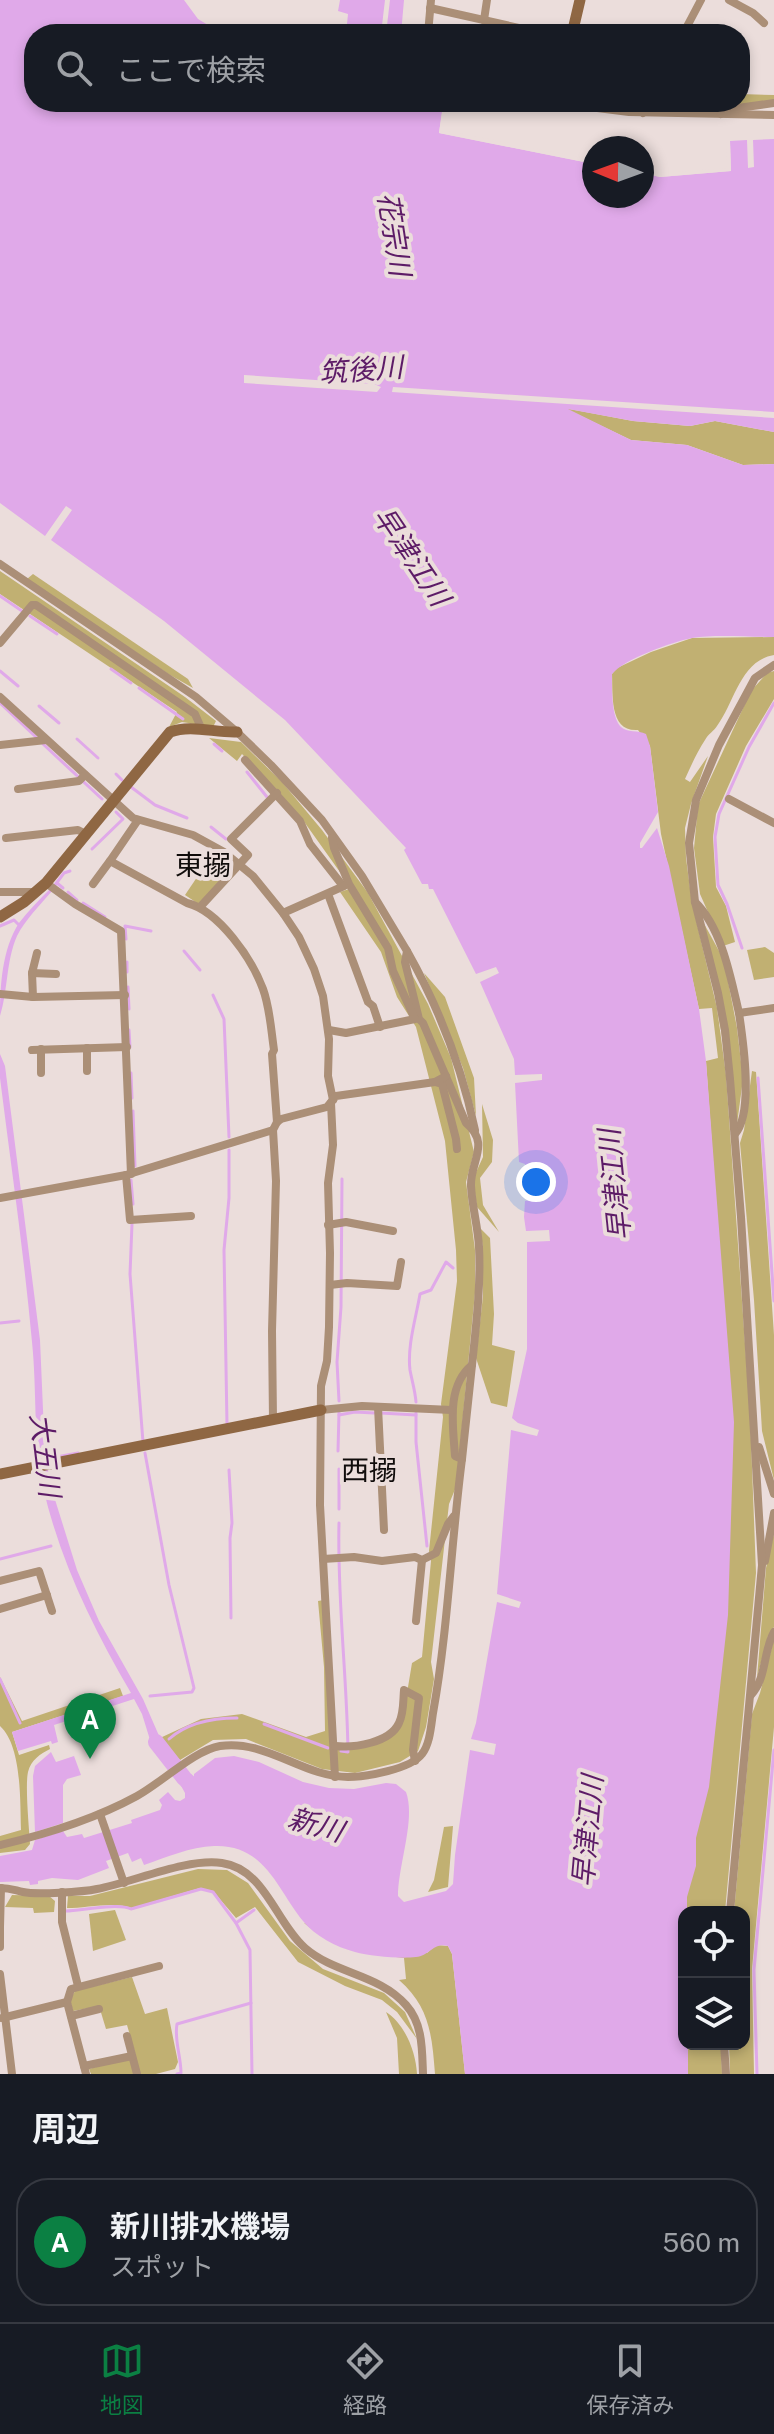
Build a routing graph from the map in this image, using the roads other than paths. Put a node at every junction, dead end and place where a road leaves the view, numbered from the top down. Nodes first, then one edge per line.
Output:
1 (487, 0) edge
2 (580, 0) edge
3 (701, 0) edge
4 (729, 0) edge
5 (430, 4) edge
6 (484, 20) junction
7 (764, 23) dead end
8 (429, 24) edge
9 (502, 24) edge
10 (574, 24) edge
11 (688, 24) edge
12 (774, 103) edge
13 (750, 106) edge
14 (635, 112) edge
15 (725, 112) edge
16 (643, 113) joint
17 (719, 115) junction
18 (774, 115) edge
19 (0, 564) edge
20 (0, 643) edge
21 (774, 665) edge
22 (0, 697) edge
23 (202, 730) junction
24 (237, 732) junction
25 (42, 740) junction
26 (0, 745) edge
27 (245, 760) dead end
28 (82, 778) junction
29 (18, 789) dead end
30 (277, 793) junction
31 (729, 799) dead end
32 (112, 801) junction
33 (138, 820) junction
34 (774, 823) edge
35 (86, 834) junction
36 (331, 834) junction
37 (6, 838) dead end
38 (110, 861) junction
39 (238, 864) junction
40 (93, 884) dead end
41 (346, 885) junction
42 (51, 886) junction
43 (0, 892) edge
44 (36, 892) junction
45 (328, 894) junction
46 (695, 902) junction
47 (201, 906) junction
48 (283, 913) junction
49 (0, 917) edge
50 (407, 951) junction
51 (37, 953) dead end
52 (32, 973) junction
53 (56, 974) dead end
54 (4, 994) edge
55 (125, 995) junction
56 (33, 997) junction
57 (774, 1008) edge
58 (739, 1013) junction
59 (417, 1019) junction
60 (380, 1027) junction
61 (329, 1030) junction
62 (127, 1047) junction
63 (87, 1048) junction
64 (87, 1071) dead end
65 (41, 1073) dead end
66 (446, 1076) junction
67 (435, 1082) junction
68 (332, 1101) junction
69 (275, 1126) junction
70 (475, 1130) junction
71 (735, 1134) junction
72 (457, 1149) dead end
73 (129, 1175) junction
74 (5, 1197) edge
75 (191, 1216) dead end
76 (336, 1224) junction
77 (393, 1231) dead end
78 (401, 1262) dead end
79 (337, 1284) junction
80 (472, 1365) junction
81 (378, 1407) junction
82 (321, 1410) junction
83 (452, 1410) junction
84 (273, 1420) junction
85 (755, 1435) junction
86 (462, 1459) junction
87 (0, 1474) edge
88 (774, 1494) edge
89 (774, 1513) edge
90 (455, 1515) junction
91 (384, 1530) dead end
92 (323, 1559) junction
93 (422, 1560) junction
94 (762, 1565) junction
95 (0, 1581) edge
96 (47, 1595) junction
97 (0, 1609) edge
98 (52, 1611) dead end
99 (416, 1621) dead end
100 (774, 1632) edge
101 (751, 1695) junction
102 (335, 1746) junction
103 (415, 1761) junction
104 (335, 1777) junction
105 (100, 1814) junction
106 (0, 1845) edge
107 (124, 1883) junction
108 (0, 1888) edge
109 (62, 1892) junction
110 (731, 1906) edge
111 (0, 1927) edge
112 (0, 1947) edge
113 (159, 1966) dead end
114 (0, 1974) edge
115 (78, 1986) junction
116 (67, 2002) junction
117 (99, 2009) dead end
118 (71, 2016) junction
119 (2, 2017) edge
120 (127, 2036) dead end
121 (724, 2050) edge
122 (132, 2056) junction
123 (85, 2070) edge
124 (12, 2074) edge
125 (137, 2074) edge
126 (423, 2074) edge
127 (726, 2074) edge

1 - 6 street
2 - 10 street
3 - 11 street
4 - 7 street
5 - 6 street
5 - 8 street
6 - 9 street
12 - 13 street
14 - 16 street
15 - 17 street
16 - 17 street
17 - 18 street
19 - 24 street
20 - 23 street
21 - 46 street
22 - 25 street
23 - 24 street
23 - 32 street
24 - 36 street
25 - 26 street
25 - 28 street
27 - 30 street
28 - 29 street
28 - 32 street
30 - 39 street
30 - 41 street
31 - 34 street
32 - 33 street
32 - 35 street
33 - 38 street
33 - 39 street
35 - 37 street
35 - 42 street
36 - 41 street
36 - 50 street
38 - 40 street
38 - 47 street
39 - 47 street
39 - 48 street
41 - 45 street
41 - 59 street
42 - 44 street
42 - 55 street
43 - 44 street
44 - 49 street
45 - 48 street
45 - 60 street
46 - 58 street
46 - 71 street
47 - 69 street
48 - 61 street
50 - 59 street
50 - 70 street
51 - 52 street
52 - 53 street
52 - 56 street
54 - 56 street
55 - 56 street
55 - 62 street
57 - 58 street
58 - 71 street
59 - 60 street
59 - 66 street
60 - 61 street
61 - 68 street
62 - 63 street
62 - 73 street
63 - 64 street
63 - 65 street
66 - 67 street
66 - 70 street
67 - 68 street
67 - 72 street
68 - 69 street
68 - 76 street
69 - 73 street
69 - 84 street
70 - 80 street
71 - 85 street
73 - 74 street
73 - 75 street
76 - 77 street
76 - 79 street
78 - 79 street
79 - 82 street
80 - 83 street
80 - 86 street
81 - 82 street
81 - 83 street
81 - 91 street
82 - 84 street
82 - 92 street
83 - 86 street
84 - 87 street
85 - 88 street
85 - 94 street
86 - 90 street
89 - 94 street
90 - 93 street
90 - 103 street
92 - 93 street
92 - 102 street
93 - 99 street
94 - 101 street
95 - 96 street
96 - 97 street
96 - 98 street
100 - 101 street
101 - 110 street
102 - 103 street
102 - 104 street
103 - 104 street
104 - 105 street
105 - 106 street
105 - 107 street
107 - 109 street
107 - 126 street
108 - 109 street
108 - 111 street
109 - 115 street
111 - 112 street
113 - 115 street
114 - 119 street
115 - 116 street
116 - 118 street
116 - 119 street
117 - 118 street
118 - 123 street
119 - 124 street
120 - 122 street
121 - 127 street
122 - 123 street
122 - 125 street

